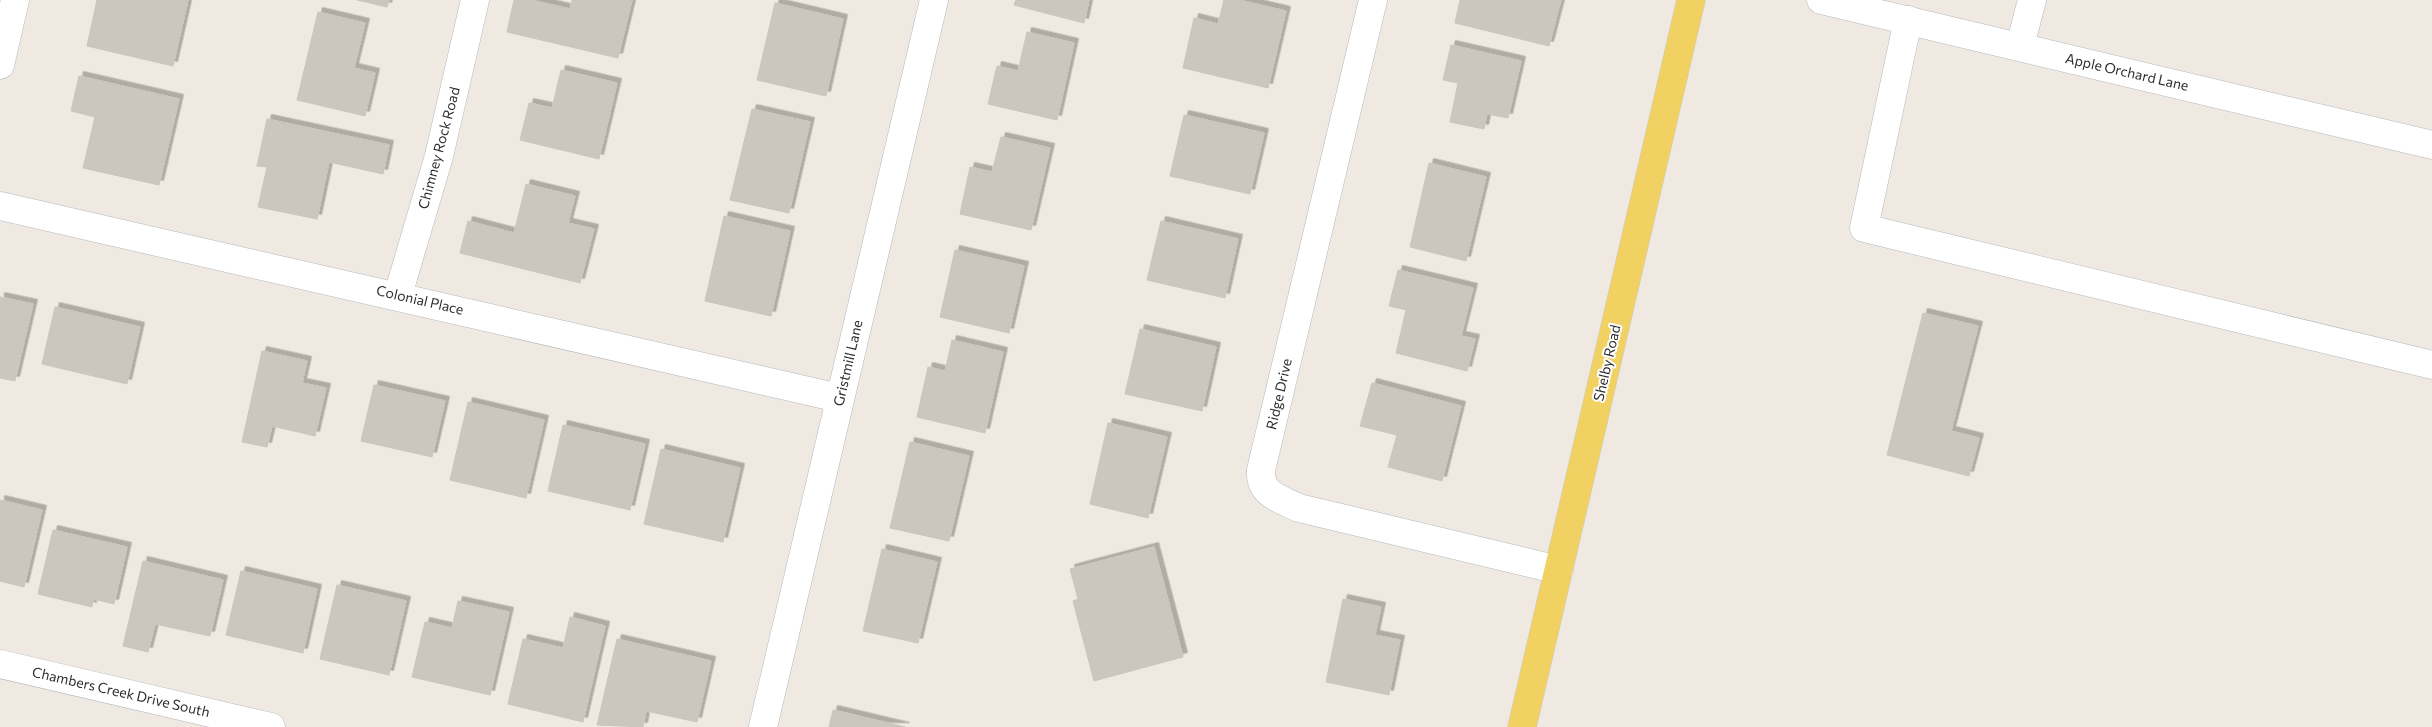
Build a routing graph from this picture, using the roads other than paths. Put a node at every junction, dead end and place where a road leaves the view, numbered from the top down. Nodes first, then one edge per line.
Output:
1 (15, 0) edge
2 (475, 0) edge
3 (934, 0) edge
4 (1373, 0) edge
5 (1691, 0) edge
6 (1821, 0) edge
7 (2032, 0) edge
8 (1908, 20) junction
9 (2020, 46) junction
10 (0, 65) edge
11 (2432, 145) edge
12 (0, 206) edge
13 (398, 295) junction
14 (2432, 365) edge
15 (839, 398) junction
16 (1559, 570) junction
17 (0, 664) edge
18 (271, 727) edge
19 (763, 727) edge
20 (1522, 727) edge

1 - 10 street
2 - 13 street, Chimney Rock Road
3 - 15 street, Gristmill Lane
4 - 16 street, Ridge Drive
5 - 16 main road, Shelby Road
6 - 8 street, Apple Orchard Lane
7 - 9 street
8 - 9 street, Apple Orchard Lane
8 - 14 street
9 - 11 street, Apple Orchard Lane
12 - 13 street, Colonial Place
13 - 15 street, Colonial Place
15 - 19 street, Gristmill Lane
16 - 20 main road, Shelby Road
17 - 18 street, Chambers Creek Drive South

